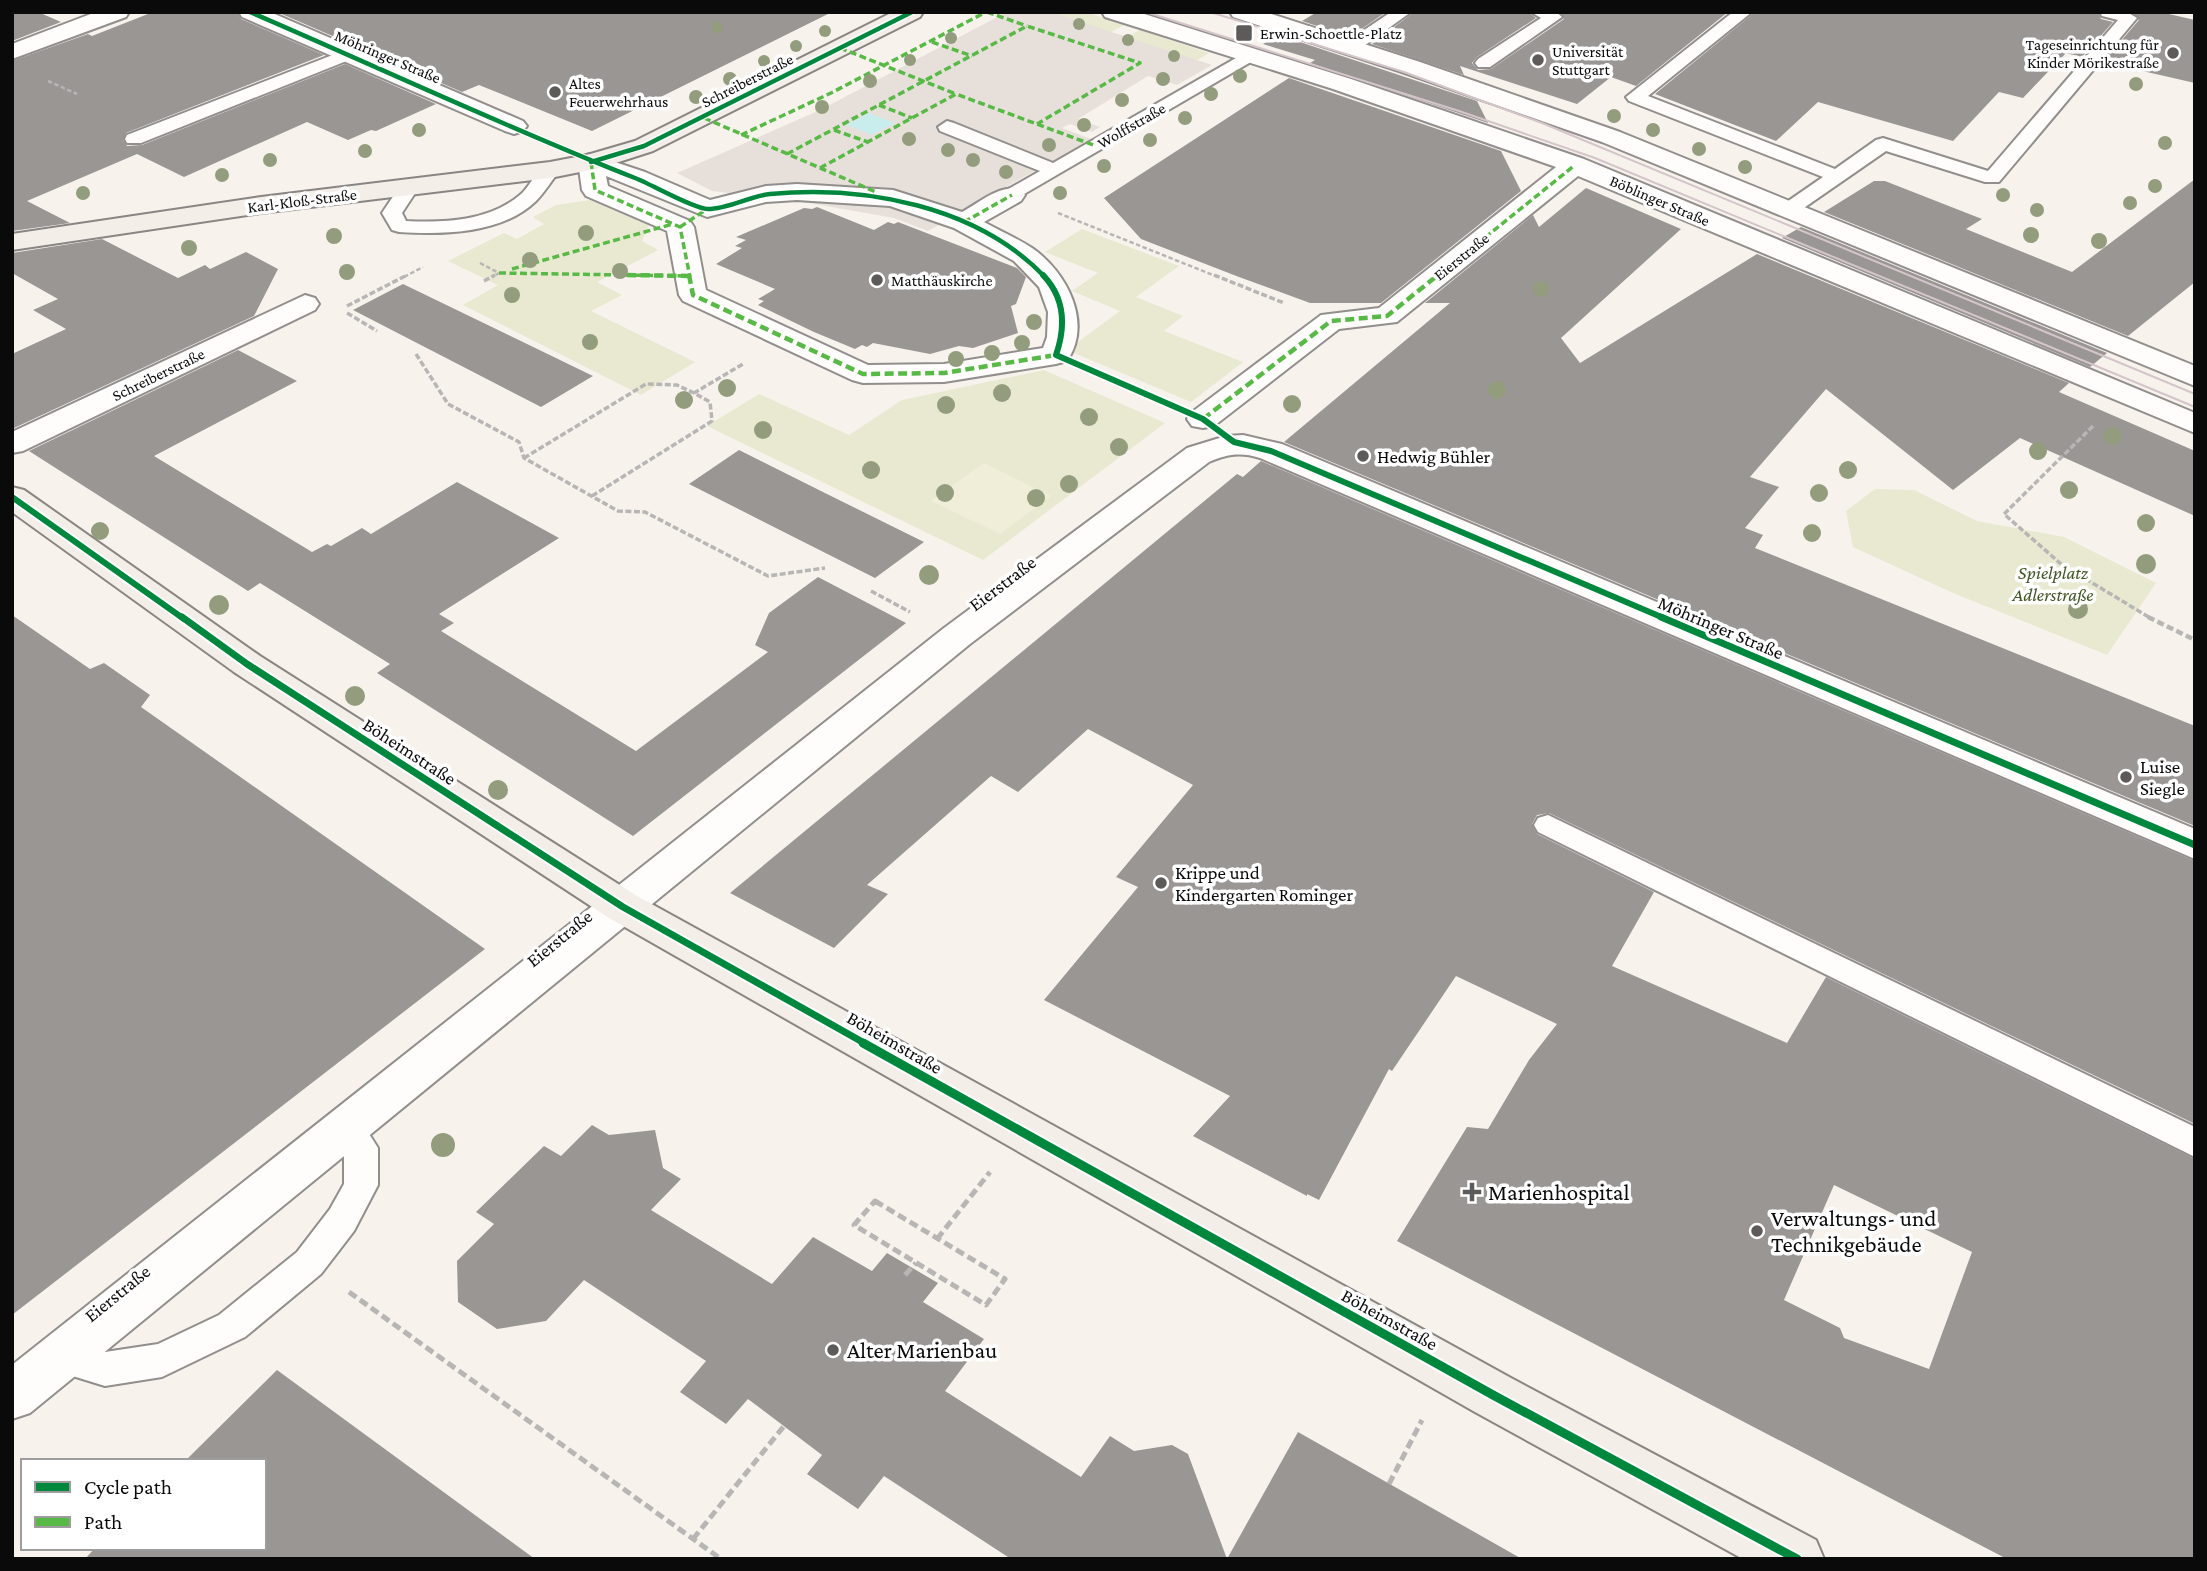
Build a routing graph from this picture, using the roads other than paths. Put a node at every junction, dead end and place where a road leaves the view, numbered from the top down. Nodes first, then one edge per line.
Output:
1 (118, 12) edge
2 (250, 12) edge
3 (912, 12) edge
4 (1113, 12) edge
5 (1241, 12) edge
6 (1403, 12) edge
7 (1539, 12) edge
8 (1744, 12) edge
9 (2108, 12) edge
10 (1351, 47) junction
11 (12, 52) edge
12 (348, 54) junction
13 (1250, 55) junction
14 (1484, 63) dead end
15 (514, 126) dead end
16 (947, 127) dead end
17 (134, 139) dead end
18 (592, 162) junction
19 (1575, 165) junction
20 (550, 170) junction
21 (1055, 170) junction
22 (1836, 176) junction
23 (409, 187) junction
24 (1012, 195) joint
25 (707, 209) junction
26 (1788, 210) junction
27 (964, 222) junction
28 (680, 227) junction
29 (12, 242) edge
30 (305, 304) dead end
31 (2195, 377) edge
32 (2195, 424) edge
33 (1218, 431) junction
34 (12, 444) edge
35 (12, 497) edge
36 (1548, 825) dead end
37 (2195, 845) edge
38 (623, 907) junction
39 (347, 1128) junction
40 (2195, 1143) edge
41 (63, 1357) junction
42 (12, 1396) edge
43 (1797, 1559) edge

1 - 11 street
2 - 12 street, Möhringer Straße
3 - 18 street, Schreiberstraße
4 - 13 street, Böblinger Straße
5 - 10 street
6 - 10 lane
7 - 14 lane
8 - 22 lane
9 - 22 lane
10 - 26 street
12 - 15 street, Möhringer Straße
12 - 17 lane
13 - 19 street, Böblinger Straße
13 - 21 lane, Wolffstraße
16 - 21 lane
18 - 20 street, Karl-Kloß-Straße
18 - 25 street
18 - 28 street
19 - 32 street, Böblinger Straße
19 - 33 street, Eierstraße
20 - 23 street, Karl-Kloß-Straße
20 - 23 lane
21 - 24 lane, Wolffstraße
22 - 26 lane
23 - 29 street, Karl-Kloß-Straße
24 - 27 street
25 - 27 street
25 - 28 street
26 - 31 street
27 - 28 street
30 - 34 street, Schreiberstraße
33 - 37 street, Möhringer Straße
33 - 38 street, Eierstraße
35 - 38 street, Böheimstraße
36 - 40 lane
38 - 39 street, Eierstraße
38 - 43 street, Böheimstraße
39 - 41 street, Eierstraße
39 - 41 lane
41 - 42 street, Eierstraße

